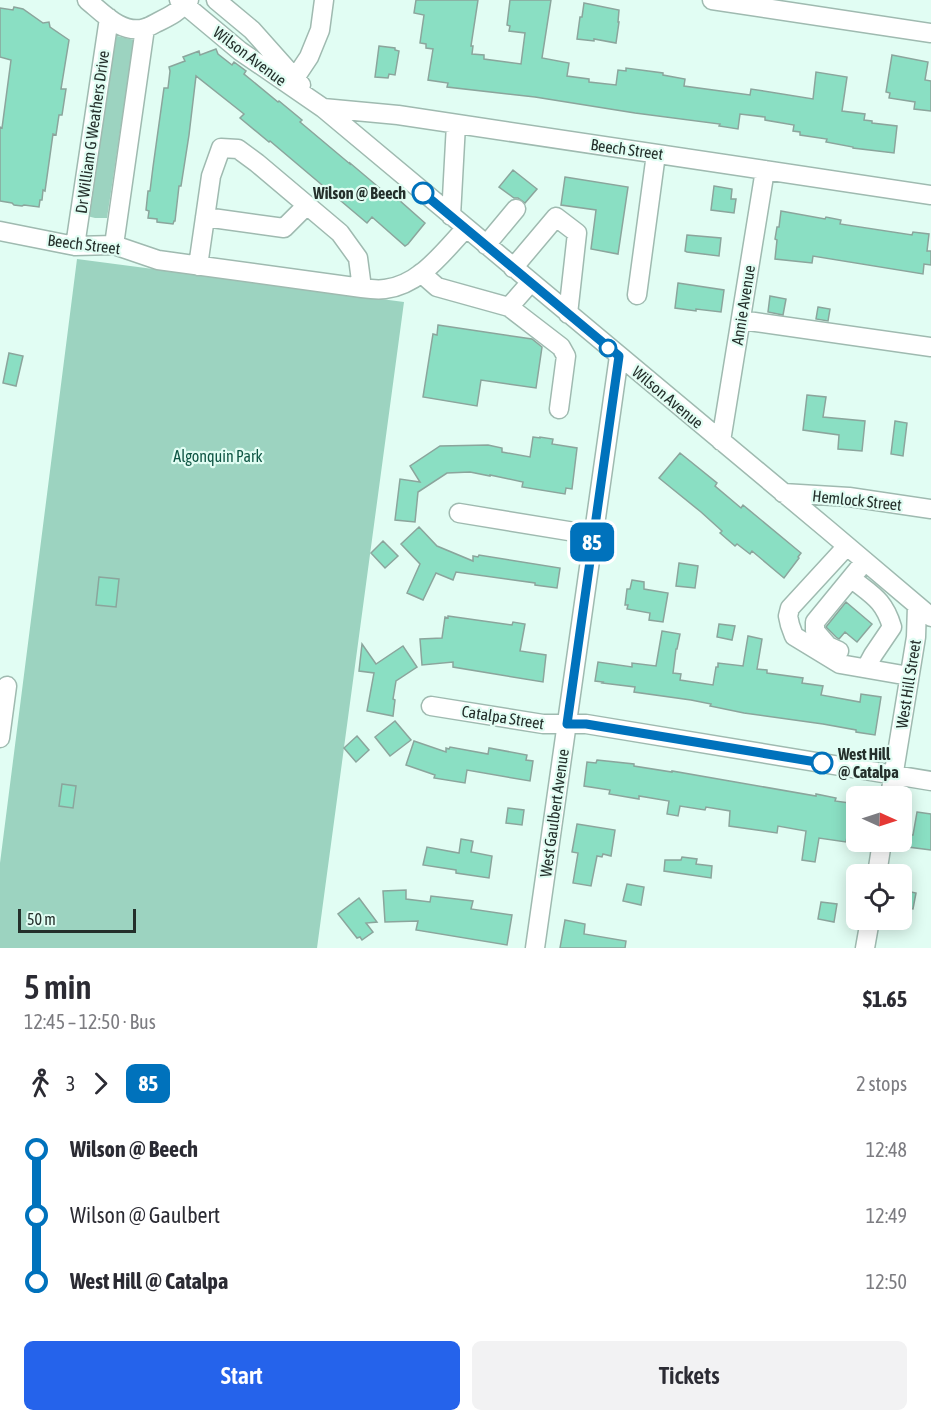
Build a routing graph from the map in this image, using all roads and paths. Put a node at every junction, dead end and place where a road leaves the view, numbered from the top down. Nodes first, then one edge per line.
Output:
1 (87, 0) edge
2 (216, 0) edge
3 (324, 0) edge
4 (712, 0) edge
5 (184, 2) edge
6 (109, 18) junction
7 (145, 28) junction
8 (931, 33) edge
9 (295, 78) junction
10 (322, 108) junction
11 (456, 124) junction
12 (656, 154) junction
13 (765, 170) junction
14 (931, 195) edge
15 (307, 205) junction
16 (516, 209) dead end
17 (451, 216) junction
18 (205, 217) junction
19 (466, 228) junction
20 (0, 231) edge
21 (114, 245) junction
22 (486, 245) junction
23 (75, 246) junction
24 (198, 266) junction
25 (513, 268) junction
26 (421, 273) junction
27 (530, 283) junction
28 (362, 288) junction
29 (637, 295) dead end
30 (509, 308) junction
31 (568, 314) junction
32 (741, 320) junction
33 (931, 347) edge
34 (619, 356) junction
35 (559, 409) dead end
36 (721, 441) junction
37 (783, 493) junction
38 (931, 509) edge
39 (459, 513) dead end
40 (593, 535) junction
41 (847, 546) junction
42 (865, 561) junction
43 (852, 579) junction
44 (894, 587) junction
45 (881, 603) junction
46 (924, 612) edge
47 (892, 627) junction
48 (916, 629) junction
49 (862, 668) junction
50 (909, 676) junction
51 (7, 686) dead end
52 (431, 706) dead end
53 (567, 724) junction
54 (0, 738) edge
55 (893, 775) junction
56 (931, 781) edge
57 (891, 786) edge
58 (868, 930) edge
59 (535, 948) edge
60 (865, 948) edge

1 - 6 street
2 - 9 street, Wilson Avenue
3 - 9 street
4 - 8 street
5 - 7 street
5 - 10 street, Wilson Avenue
6 - 7 street
6 - 23 street, Dr William G Weathers Drive
7 - 21 street
9 - 10 street, Wilson Avenue
10 - 11 street, Beech Street
10 - 17 street, Wilson Avenue
11 - 12 street, Beech Street
11 - 17 street
12 - 13 street, Beech Street
12 - 29 street
13 - 14 street, Beech Street
13 - 32 street, Annie Avenue
15 - 18 street
15 - 18 street
15 - 28 street
16 - 22 street
17 - 19 street, Wilson Avenue
18 - 24 street
19 - 22 street, Wilson Avenue
19 - 26 street, Beech Street
20 - 23 street, Beech Street
21 - 23 street, Beech Street
21 - 24 street, Beech Street
22 - 25 street, Wilson Avenue
24 - 28 street, Beech Street
25 - 27 street, Wilson Avenue
25 - 31 street
26 - 28 street, Beech Street
26 - 30 street
27 - 30 street
27 - 31 street, Wilson Avenue
30 - 35 street
31 - 34 street, Wilson Avenue
32 - 33 street
32 - 36 street, Annie Avenue
34 - 36 street, Wilson Avenue
34 - 40 street, West Gaulbert Avenue
36 - 37 street, Wilson Avenue
37 - 38 street, Hemlock Street
37 - 41 street, Wilson Avenue
39 - 40 street
40 - 53 street, West Gaulbert Avenue
41 - 42 street, Wilson Avenue
41 - 49 street
42 - 43 street
42 - 44 street, Wilson Avenue
43 - 45 street
43 - 49 street
44 - 45 street
44 - 46 street, Wilson Avenue
45 - 47 street
46 - 48 street, West Hill Street
47 - 48 street
47 - 49 street
48 - 50 street, West Hill Street
49 - 50 street
50 - 55 street, West Hill Street
51 - 54 street
52 - 53 street, Catalpa Street
53 - 55 street, Catalpa Street
53 - 59 street, West Gaulbert Avenue
55 - 56 street, Catalpa Street
55 - 57 street, West Hill Street
58 - 60 street

